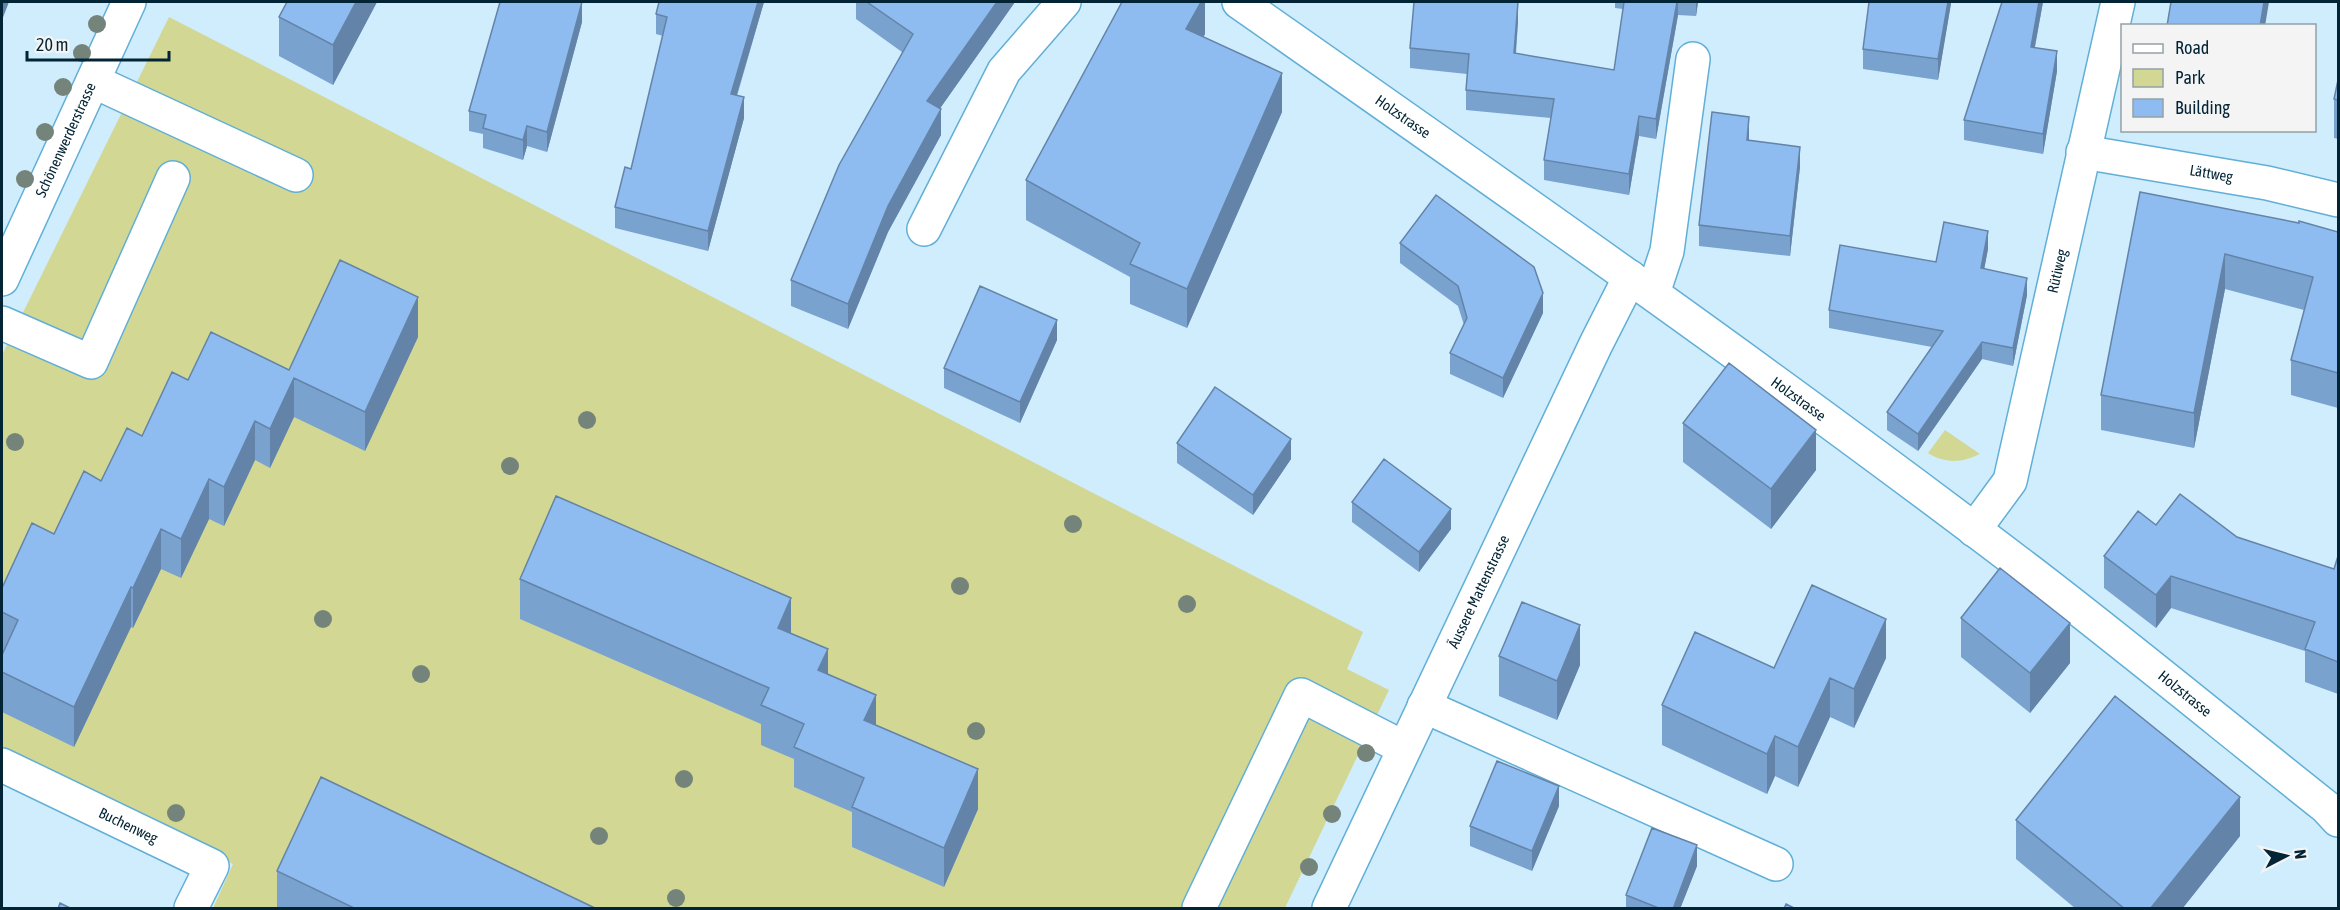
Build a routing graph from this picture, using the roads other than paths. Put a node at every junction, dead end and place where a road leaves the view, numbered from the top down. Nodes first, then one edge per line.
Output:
1 (129, 2) edge
2 (1064, 2) edge
3 (1239, 2) edge
4 (2118, 2) edge
5 (1693, 59) dead end
6 (93, 81) junction
7 (2083, 152) junction
8 (296, 175) dead end
9 (173, 178) dead end
10 (2338, 200) edge
11 (924, 229) dead end
12 (2, 279) edge
13 (1642, 285) junction
14 (2, 323) edge
15 (1974, 530) junction
16 (1424, 706) junction
17 (1404, 748) junction
18 (2, 765) edge
19 (2338, 820) edge
20 (1776, 864) dead end
21 (191, 909) edge
22 (1198, 909) edge
23 (1329, 909) edge

1 - 6 street, Schönenwerderstrasse
2 - 11 street
3 - 13 street, Holzstrasse
4 - 7 street, Rütiweg
5 - 13 street, Äussere Mattenstrasse
6 - 8 street
6 - 12 street, Schönenwerderstrasse
7 - 10 street, Lättweg
7 - 15 street, Rütiweg
9 - 14 street
13 - 15 street, Holzstrasse
13 - 16 street, Äussere Mattenstrasse
15 - 19 street, Holzstrasse
16 - 17 street, Äussere Mattenstrasse
16 - 20 street
17 - 22 street
17 - 23 street, Äussere Mattenstrasse
18 - 21 street, Buchenweg

